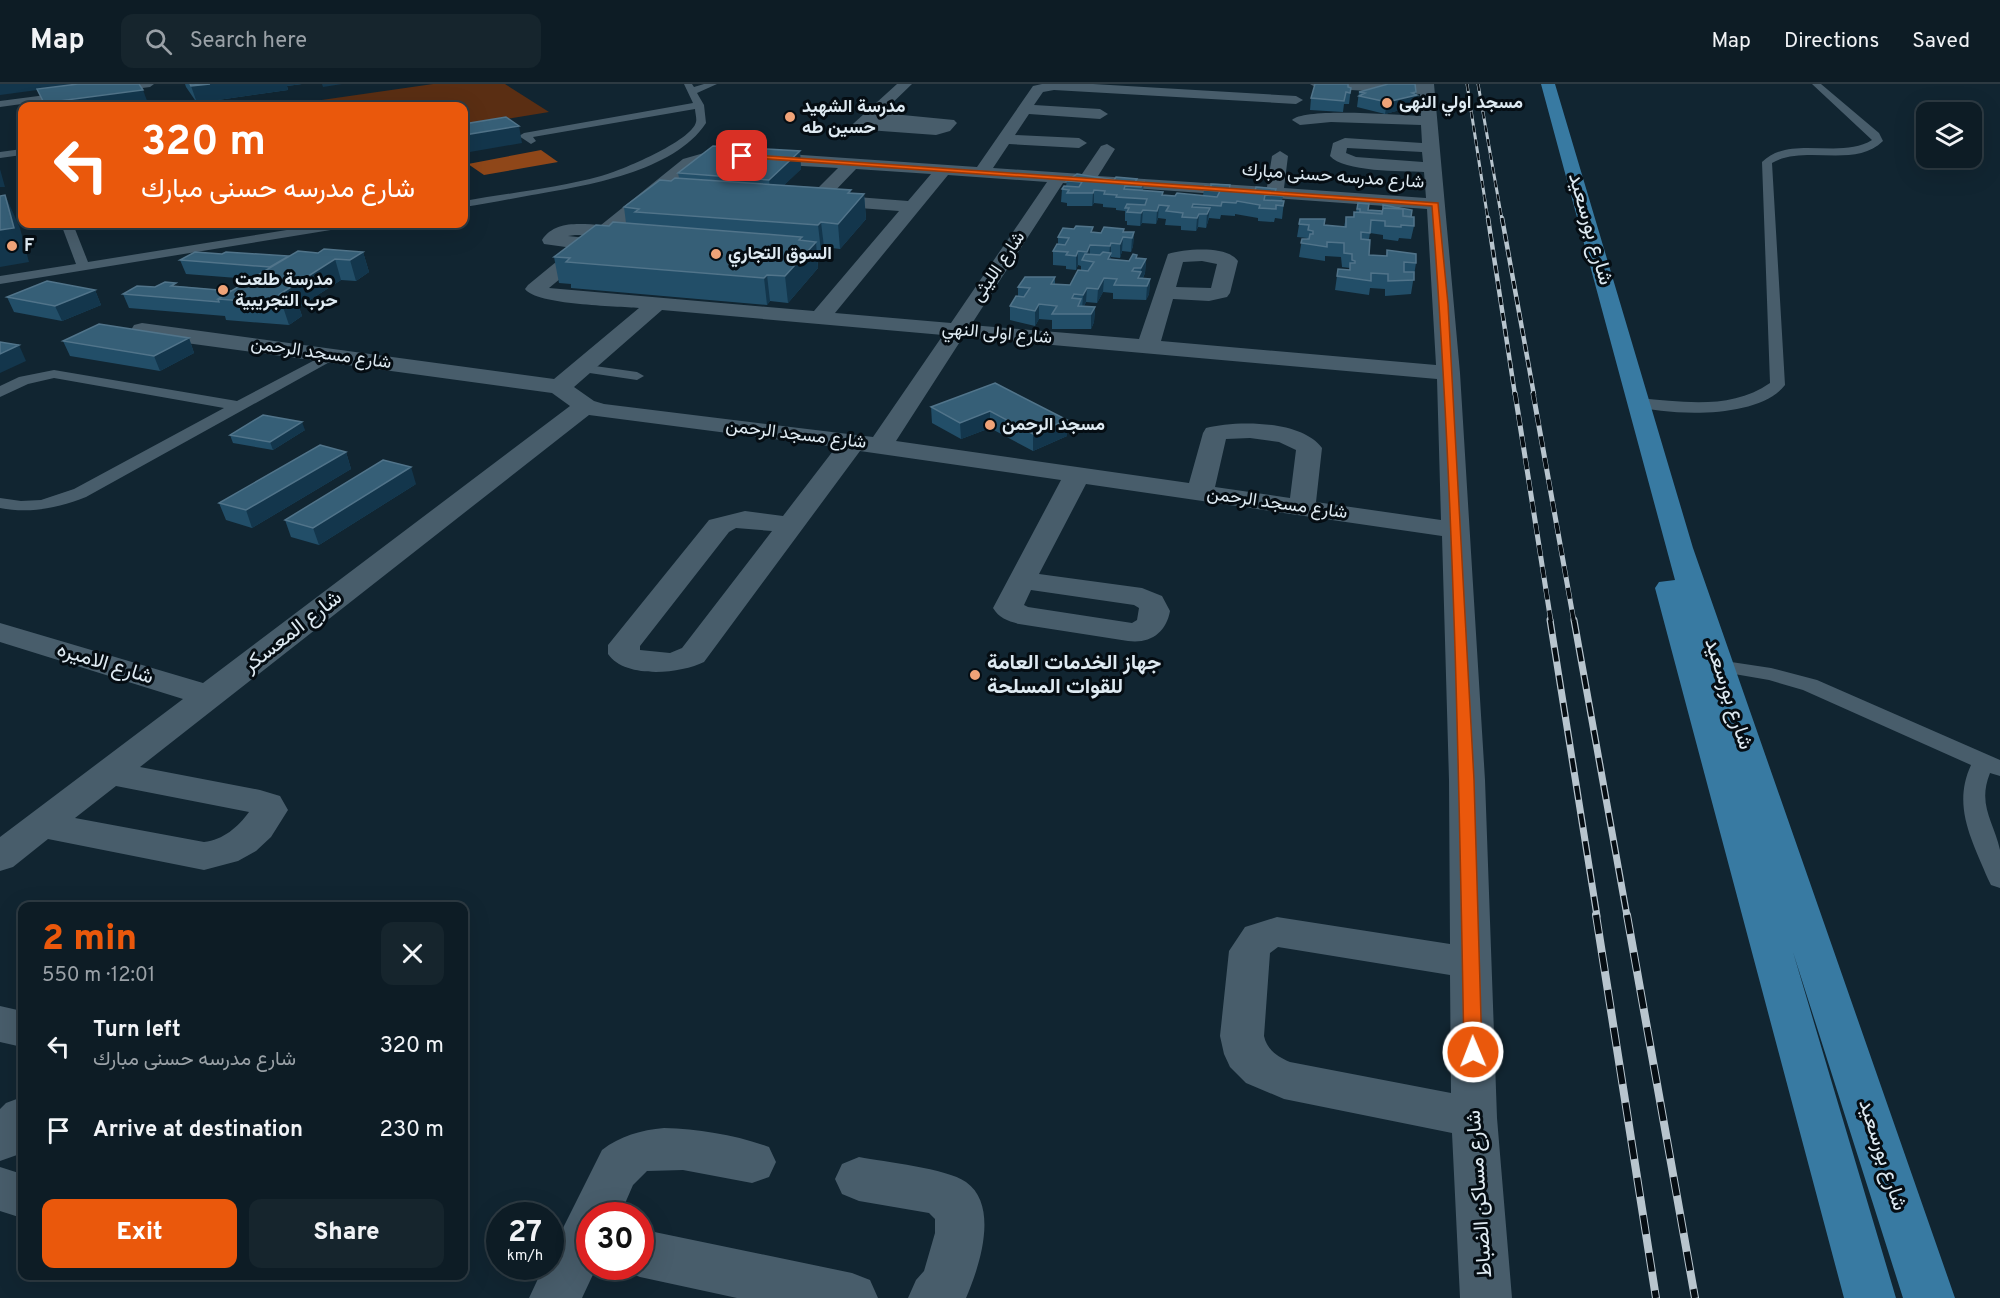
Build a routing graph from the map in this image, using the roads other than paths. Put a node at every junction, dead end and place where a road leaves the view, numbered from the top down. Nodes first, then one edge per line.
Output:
1 (150, 84) edge
2 (713, 84) edge
3 (904, 84) edge
4 (1317, 84) edge
5 (1527, 84) edge
6 (1548, 84) edge
7 (1816, 84) edge
8 (1054, 85) edge
9 (1298, 85) edge
10 (690, 87) edge
11 (1138, 87) edge
12 (102, 90) edge
13 (79, 94) edge
14 (1296, 100) junction
15 (37, 102) edge
16 (0, 104) edge
17 (18, 105) edge
18 (699, 105) junction
19 (1125, 108) dead end
20 (1024, 109) junction
21 (1100, 114) dead end
22 (1318, 117) junction
23 (1300, 120) dead end
24 (1429, 122) edge
25 (1004, 139) junction
26 (531, 141) dead end
27 (1079, 143) dead end
28 (1107, 148) dead end
29 (18, 153) edge
30 (0, 155) edge
31 (1280, 156) dead end
32 (820, 161) junction
33 (852, 164) junction
34 (944, 170) junction
35 (982, 172) junction
36 (1058, 178) junction
37 (1087, 180) junction
38 (1275, 193) junction
39 (468, 203) edge
40 (1436, 204) junction
41 (912, 207) junction
42 (69, 228) edge
43 (318, 228) edge
44 (603, 231) junction
45 (588, 244) junction
46 (83, 266) junction
47 (0, 279) edge
48 (1164, 292) dead end
49 (657, 304) junction
50 (819, 318) junction
51 (142, 330) edge
52 (957, 330) junction
53 (1148, 347) junction
54 (330, 356) junction
55 (581, 368) junction
56 (1448, 373) junction
57 (637, 376) dead end
58 (559, 387) junction
59 (0, 392) edge
60 (1639, 403) junction
61 (239, 406) junction
62 (585, 406) junction
63 (866, 444) junction
64 (1077, 475) junction
65 (1200, 493) junction
66 (0, 503) edge
67 (1302, 507) junction
68 (790, 526) junction
69 (1455, 530) junction
70 (1021, 580) dead end
71 (0, 632) edge
72 (1705, 664) junction
73 (210, 696) junction
74 (1992, 766) edge
75 (109, 773) junction
76 (41, 825) junction
77 (0, 857) edge
78 (2000, 879) edge
79 (1471, 963) junction
80 (0, 1024) edge
81 (18, 1028) edge
82 (1474, 1118) junction
83 (18, 1121) edge
84 (0, 1140) edge
85 (752, 1162) dead end
86 (859, 1179) dead end
87 (0, 1189) edge
88 (18, 1195) edge
89 (603, 1202) edge
90 (654, 1255) edge
91 (576, 1258) edge
92 (555, 1298) edge
93 (852, 1298) edge
94 (934, 1298) edge
95 (1486, 1298) edge
96 (1870, 1298) edge
97 (1929, 1298) edge

1 - 12 lane
2 - 10 lane
3 - 32 street
4 - 24 street
5 - 72 main road, شارع بورسعيد
6 - 60 main road, شارع بورسعيد
7 - 60 lane
8 - 11 street
8 - 20 street
9 - 14 street
10 - 18 lane
11 - 14 street
11 - 19 street
13 - 15 lane
14 - 22 street
16 - 17 lane
18 - 26 lane
18 - 39 lane
20 - 21 street
20 - 25 street
22 - 23 street
22 - 24 street
24 - 40 street, شارع مساكن الضباط
25 - 27 street
25 - 35 street
28 - 37 street
29 - 30 lane
31 - 38 street
32 - 33 street, شارع مدرسه حسنى مبارك
32 - 44 street, شارع مدرسه حسنى مبارك
33 - 34 street, شارع مدرسه حسنى مبارك
33 - 41 street
34 - 35 street, شارع مدرسه حسنى مبارك
34 - 41 street
35 - 36 street, شارع مدرسه حسنى مبارك
36 - 37 street, شارع مدرسه حسنى مبارك
36 - 52 street, شارع الليثى
37 - 38 street, شارع مدرسه حسنى مبارك
38 - 40 street, شارع مدرسه حسنى مبارك
40 - 56 street, شارع مساكن الضباط
41 - 50 street
42 - 46 lane
43 - 46 lane
44 - 45 street
44 - 45 street
45 - 49 street, شارع اولى النهي
46 - 47 lane
48 - 53 street
49 - 50 street, شارع اولى النهي
49 - 55 street
50 - 52 street, شارع اولى النهي
51 - 54 street, شارع مسجد الرحمن
52 - 53 street, شارع اولى النهي
52 - 63 street, شارع الليثى
53 - 56 street, شارع اولى النهي
54 - 58 street, شارع مسجد الرحمن
54 - 61 lane
55 - 57 lane
55 - 58 street
56 - 69 street, شارع مساكن الضباط
58 - 62 street, شارع مسجد الرحمن
59 - 61 lane
60 - 72 main road, شارع بورسعيد
61 - 66 lane
62 - 63 street, شارع مسجد الرحمن
62 - 73 street, شارع المعسكر
63 - 64 street, شارع مسجد الرحمن
63 - 68 street, شارع الليثى
64 - 65 street, شارع مسجد الرحمن
64 - 70 street
65 - 67 street, شارع مسجد الرحمن
65 - 67 street
67 - 69 street, شارع مسجد الرحمن
68 - 68 street, شارع الليثى
69 - 79 street, شارع مساكن الضباط
71 - 73 street, شارع الاميره
72 - 74 lane
72 - 96 main road, شارع بورسعيد
72 - 97 main road, شارع بورسعيد
73 - 75 street, شارع المعسكر
74 - 78 lane
75 - 76 street, شارع المعسكر
75 - 76 street
76 - 77 street, شارع المعسكر
79 - 82 street, شارع مساكن الضباط
79 - 82 street
80 - 81 street
82 - 95 street, شارع مساكن الضباط
83 - 84 street
85 - 89 street
86 - 94 street
87 - 88 street
90 - 93 street
91 - 92 street

